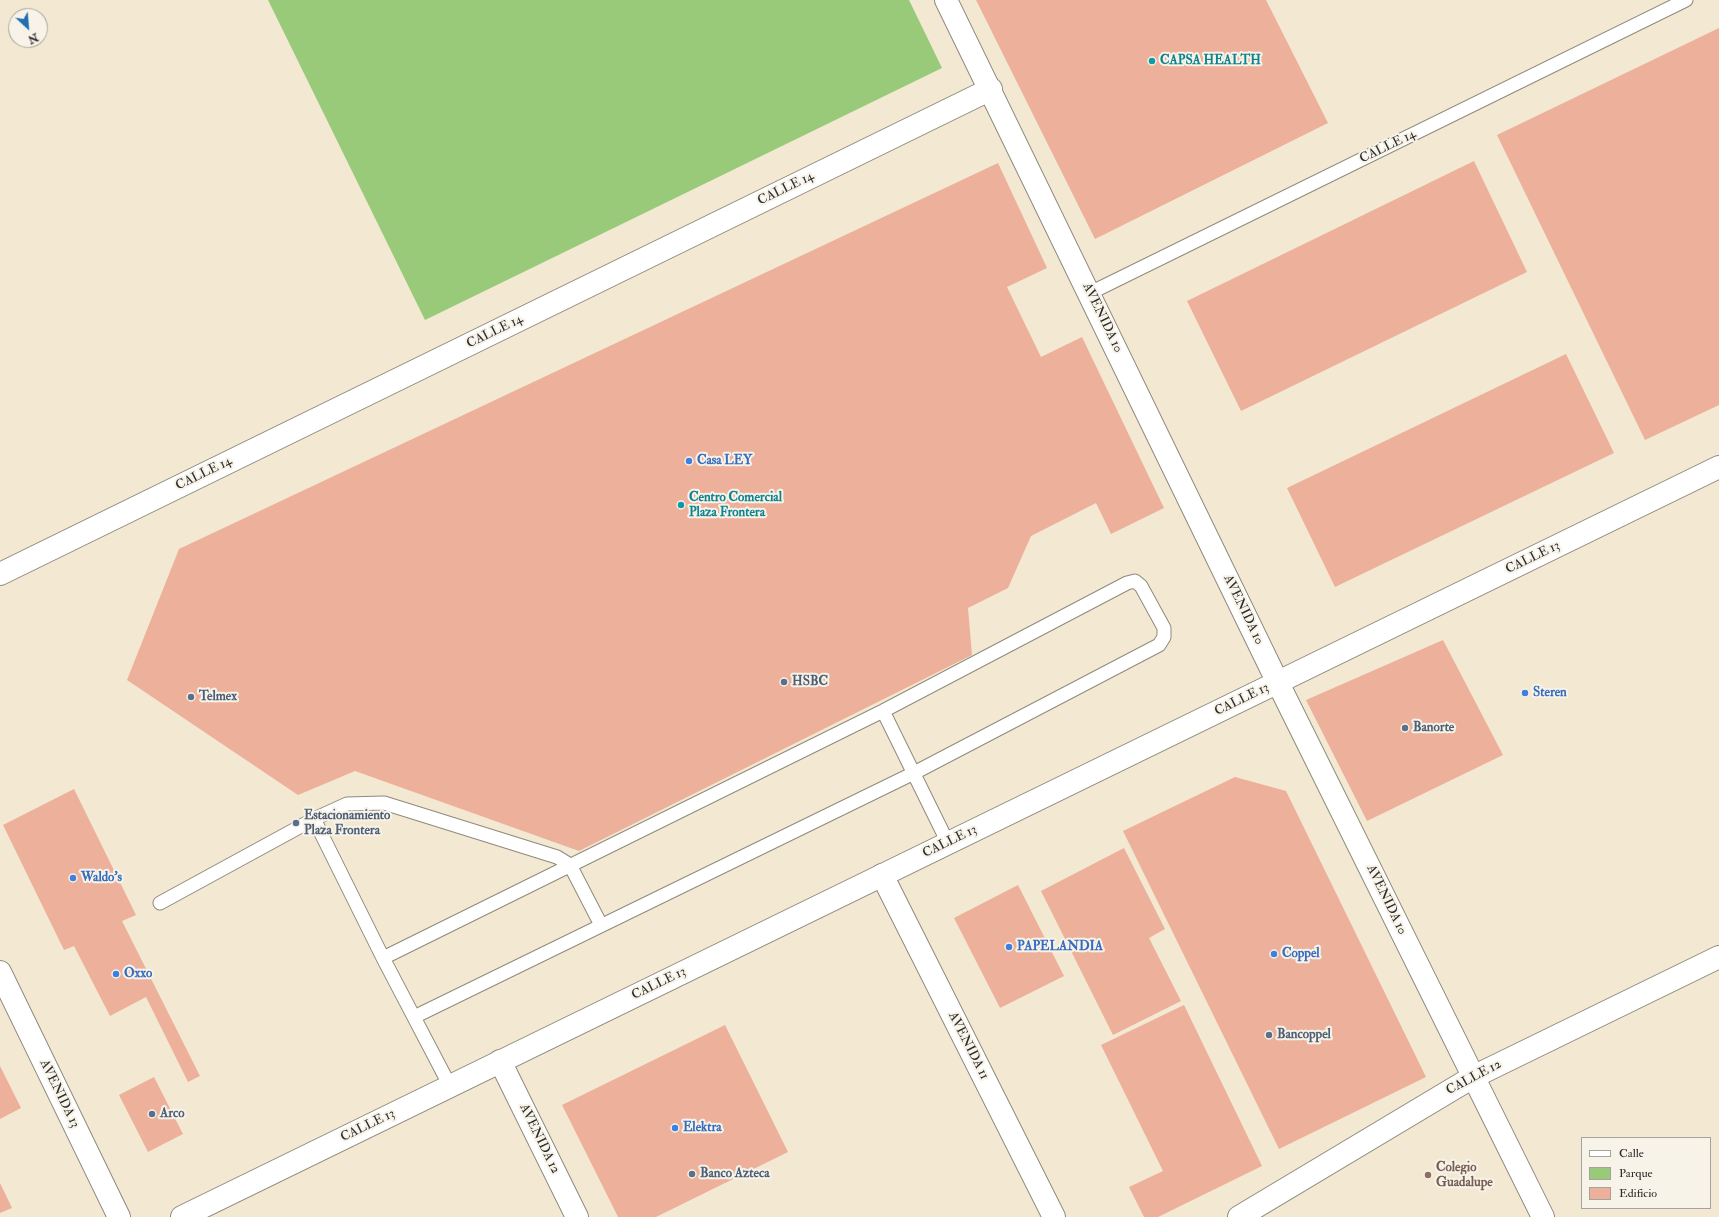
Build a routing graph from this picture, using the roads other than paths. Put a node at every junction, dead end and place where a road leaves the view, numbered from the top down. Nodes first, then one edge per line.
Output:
1 (946, 0) edge
2 (1686, 0) edge
3 (991, 89) junction
4 (1090, 293) junction
5 (1719, 467) edge
6 (0, 574) edge
7 (1278, 683) junction
8 (883, 711) junction
9 (914, 773) junction
10 (314, 819) junction
11 (948, 843) junction
12 (570, 865) junction
13 (882, 875) junction
14 (160, 903) dead end
15 (600, 926) junction
16 (1719, 957) edge
17 (383, 958) junction
18 (0, 972) edge
19 (414, 1016) junction
20 (500, 1061) junction
21 (1473, 1077) junction
22 (450, 1086) junction
23 (118, 1217) edge
24 (182, 1217) edge
25 (577, 1217) edge
26 (1054, 1217) edge
27 (1240, 1217) edge
28 (1543, 1217) edge

1 - 3 street, AVENIDA 10
2 - 4 lane, CALLE 14
3 - 4 street, AVENIDA 10
3 - 6 street, CALLE 14
4 - 7 street, AVENIDA 10
5 - 7 street, CALLE 13
7 - 11 street, CALLE 13
7 - 21 street, AVENIDA 10
8 - 9 lane
8 - 9 lane
8 - 12 lane
9 - 11 lane
9 - 15 lane
10 - 12 lane
10 - 14 lane
10 - 17 lane
11 - 13 street, CALLE 13
12 - 15 lane
12 - 17 lane
13 - 20 street, CALLE 13
13 - 26 street, AVENIDA 11
15 - 19 lane
16 - 21 street, CALLE 12
17 - 19 lane
18 - 23 street, AVENIDA 13
19 - 22 lane
20 - 22 street, CALLE 13
20 - 25 street, AVENIDA 12
21 - 27 street, CALLE 12
21 - 28 street, AVENIDA 10
22 - 24 street, CALLE 13

